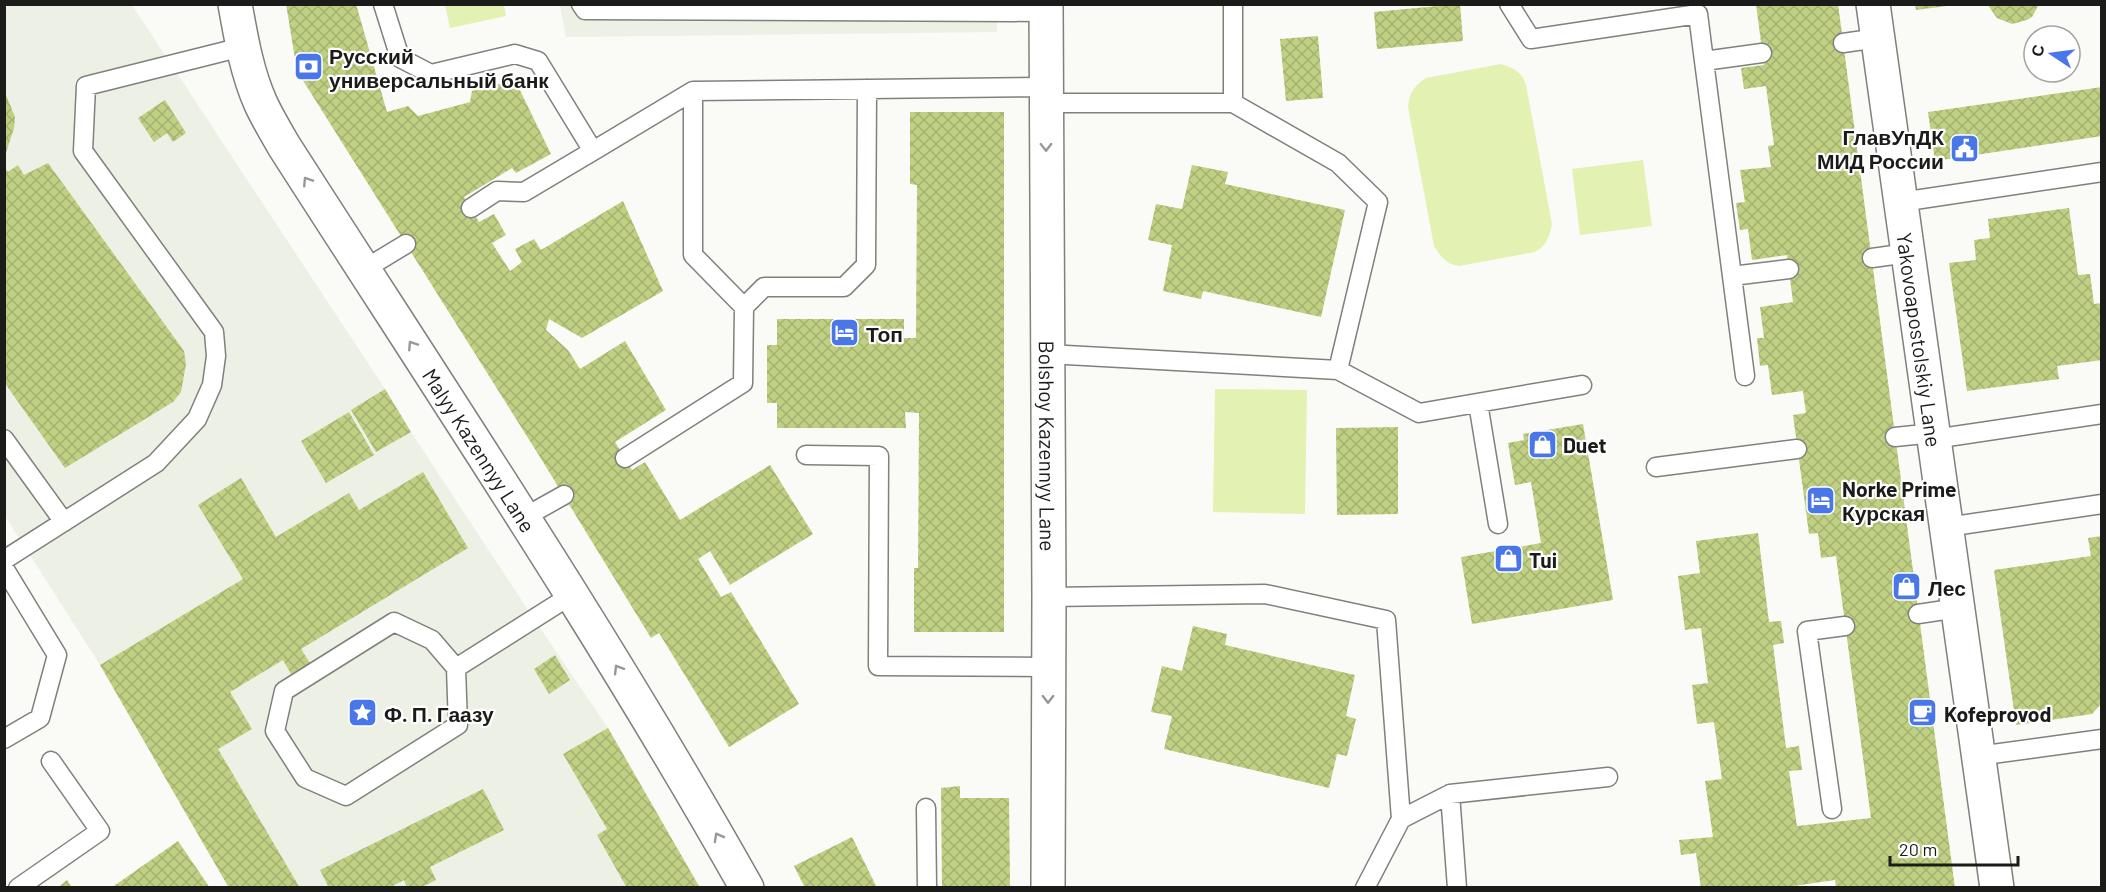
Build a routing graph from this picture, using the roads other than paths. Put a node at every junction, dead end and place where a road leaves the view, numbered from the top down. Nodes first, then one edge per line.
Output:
1 (235, 4) edge
2 (383, 4) edge
3 (580, 4) edge
4 (1233, 4) edge
5 (1509, 4) edge
6 (1873, 4) edge
7 (1046, 8) edge
8 (1878, 38) junction
9 (1843, 43) dead end
10 (242, 47) junction
11 (1762, 53) dead end
12 (1704, 61) junction
13 (867, 89) junction
14 (693, 91) junction
15 (1046, 95) junction
16 (1233, 103) junction
17 (593, 151) junction
18 (2102, 172) edge
19 (1900, 202) junction
20 (471, 208) dead end
21 (406, 244) dead end
22 (1908, 253) junction
23 (1872, 258) dead end
24 (1789, 269) dead end
25 (363, 270) junction
26 (1732, 276) junction
27 (744, 307) junction
28 (1048, 354) junction
29 (1338, 370) junction
30 (1745, 376) dead end
31 (1582, 385) dead end
32 (1478, 403) junction
33 (2102, 414) edge
34 (1934, 436) junction
35 (1895, 437) dead end
36 (4, 439) edge
37 (1797, 449) dead end
38 (806, 455) dead end
39 (625, 458) dead end
40 (1656, 467) dead end
41 (564, 495) dead end
42 (2102, 504) edge
43 (523, 518) junction
44 (64, 522) junction
45 (1498, 524) dead end
46 (1947, 527) junction
47 (4, 560) edge
48 (4, 568) edge
49 (573, 594) junction
50 (1049, 597) junction
51 (1958, 608) junction
52 (1918, 614) dead end
53 (1845, 626) dead end
54 (1048, 667) junction
55 (456, 668) junction
56 (4, 739) edge
57 (2102, 739) edge
58 (1978, 756) junction
59 (51, 761) dead end
60 (1608, 777) dead end
61 (1450, 794) junction
62 (926, 808) dead end
63 (1832, 809) dead end
64 (1401, 819) junction
65 (18, 888) edge
66 (747, 888) edge
67 (927, 888) edge
68 (1048, 888) edge
69 (1365, 888) edge
70 (1457, 888) edge
71 (1997, 888) edge

1 - 10 street, Malyy Kazennyy Lane
2 - 17 lane
3 - 7 lane
4 - 16 lane
5 - 12 lane
6 - 8 street, Yakovoapostolskiy Lane
7 - 15 street, Bolshoy Kazennyy Lane
8 - 9 lane
8 - 19 street, Yakovoapostolskiy Lane
25 -> 10 street, Malyy Kazennyy Lane
10 - 44 lane
11 - 12 lane
12 - 26 lane
13 - 14 lane
13 - 15 lane
13 - 27 lane
14 - 17 lane
14 - 27 lane
15 - 16 lane
15 -> 28 street, Bolshoy Kazennyy Lane
16 - 29 lane
17 - 20 lane
18 - 19 lane
19 - 22 street, Yakovoapostolskiy Lane
21 - 25 lane
22 - 23 lane
22 - 34 street, Yakovoapostolskiy Lane
24 - 26 lane
43 -> 25 street, Malyy Kazennyy Lane
26 - 30 lane
27 - 39 lane
28 - 29 lane
28 - 50 street, Bolshoy Kazennyy Lane
29 - 32 lane
31 - 32 lane
32 - 45 lane
33 - 34 lane
34 - 35 lane
34 - 46 street, Yakovoapostolskiy Lane
36 - 44 lane
37 - 40 lane
38 - 54 lane
41 - 43 lane
42 - 46 lane
43 - 49 street, Malyy Kazennyy Lane
44 - 47 lane
46 - 51 street, Yakovoapostolskiy Lane
48 - 56 lane
49 - 55 lane
66 -> 49 street, Malyy Kazennyy Lane
50 - 54 street, Bolshoy Kazennyy Lane
50 - 64 lane
51 - 52 lane
51 - 58 street, Yakovoapostolskiy Lane
53 - 63 lane
54 -> 68 street, Bolshoy Kazennyy Lane
55 - 55 lane
57 - 58 lane
58 - 71 street, Yakovoapostolskiy Lane
59 - 65 lane
60 - 61 lane
61 - 64 lane
61 - 70 lane
62 - 67 lane
64 - 69 lane

